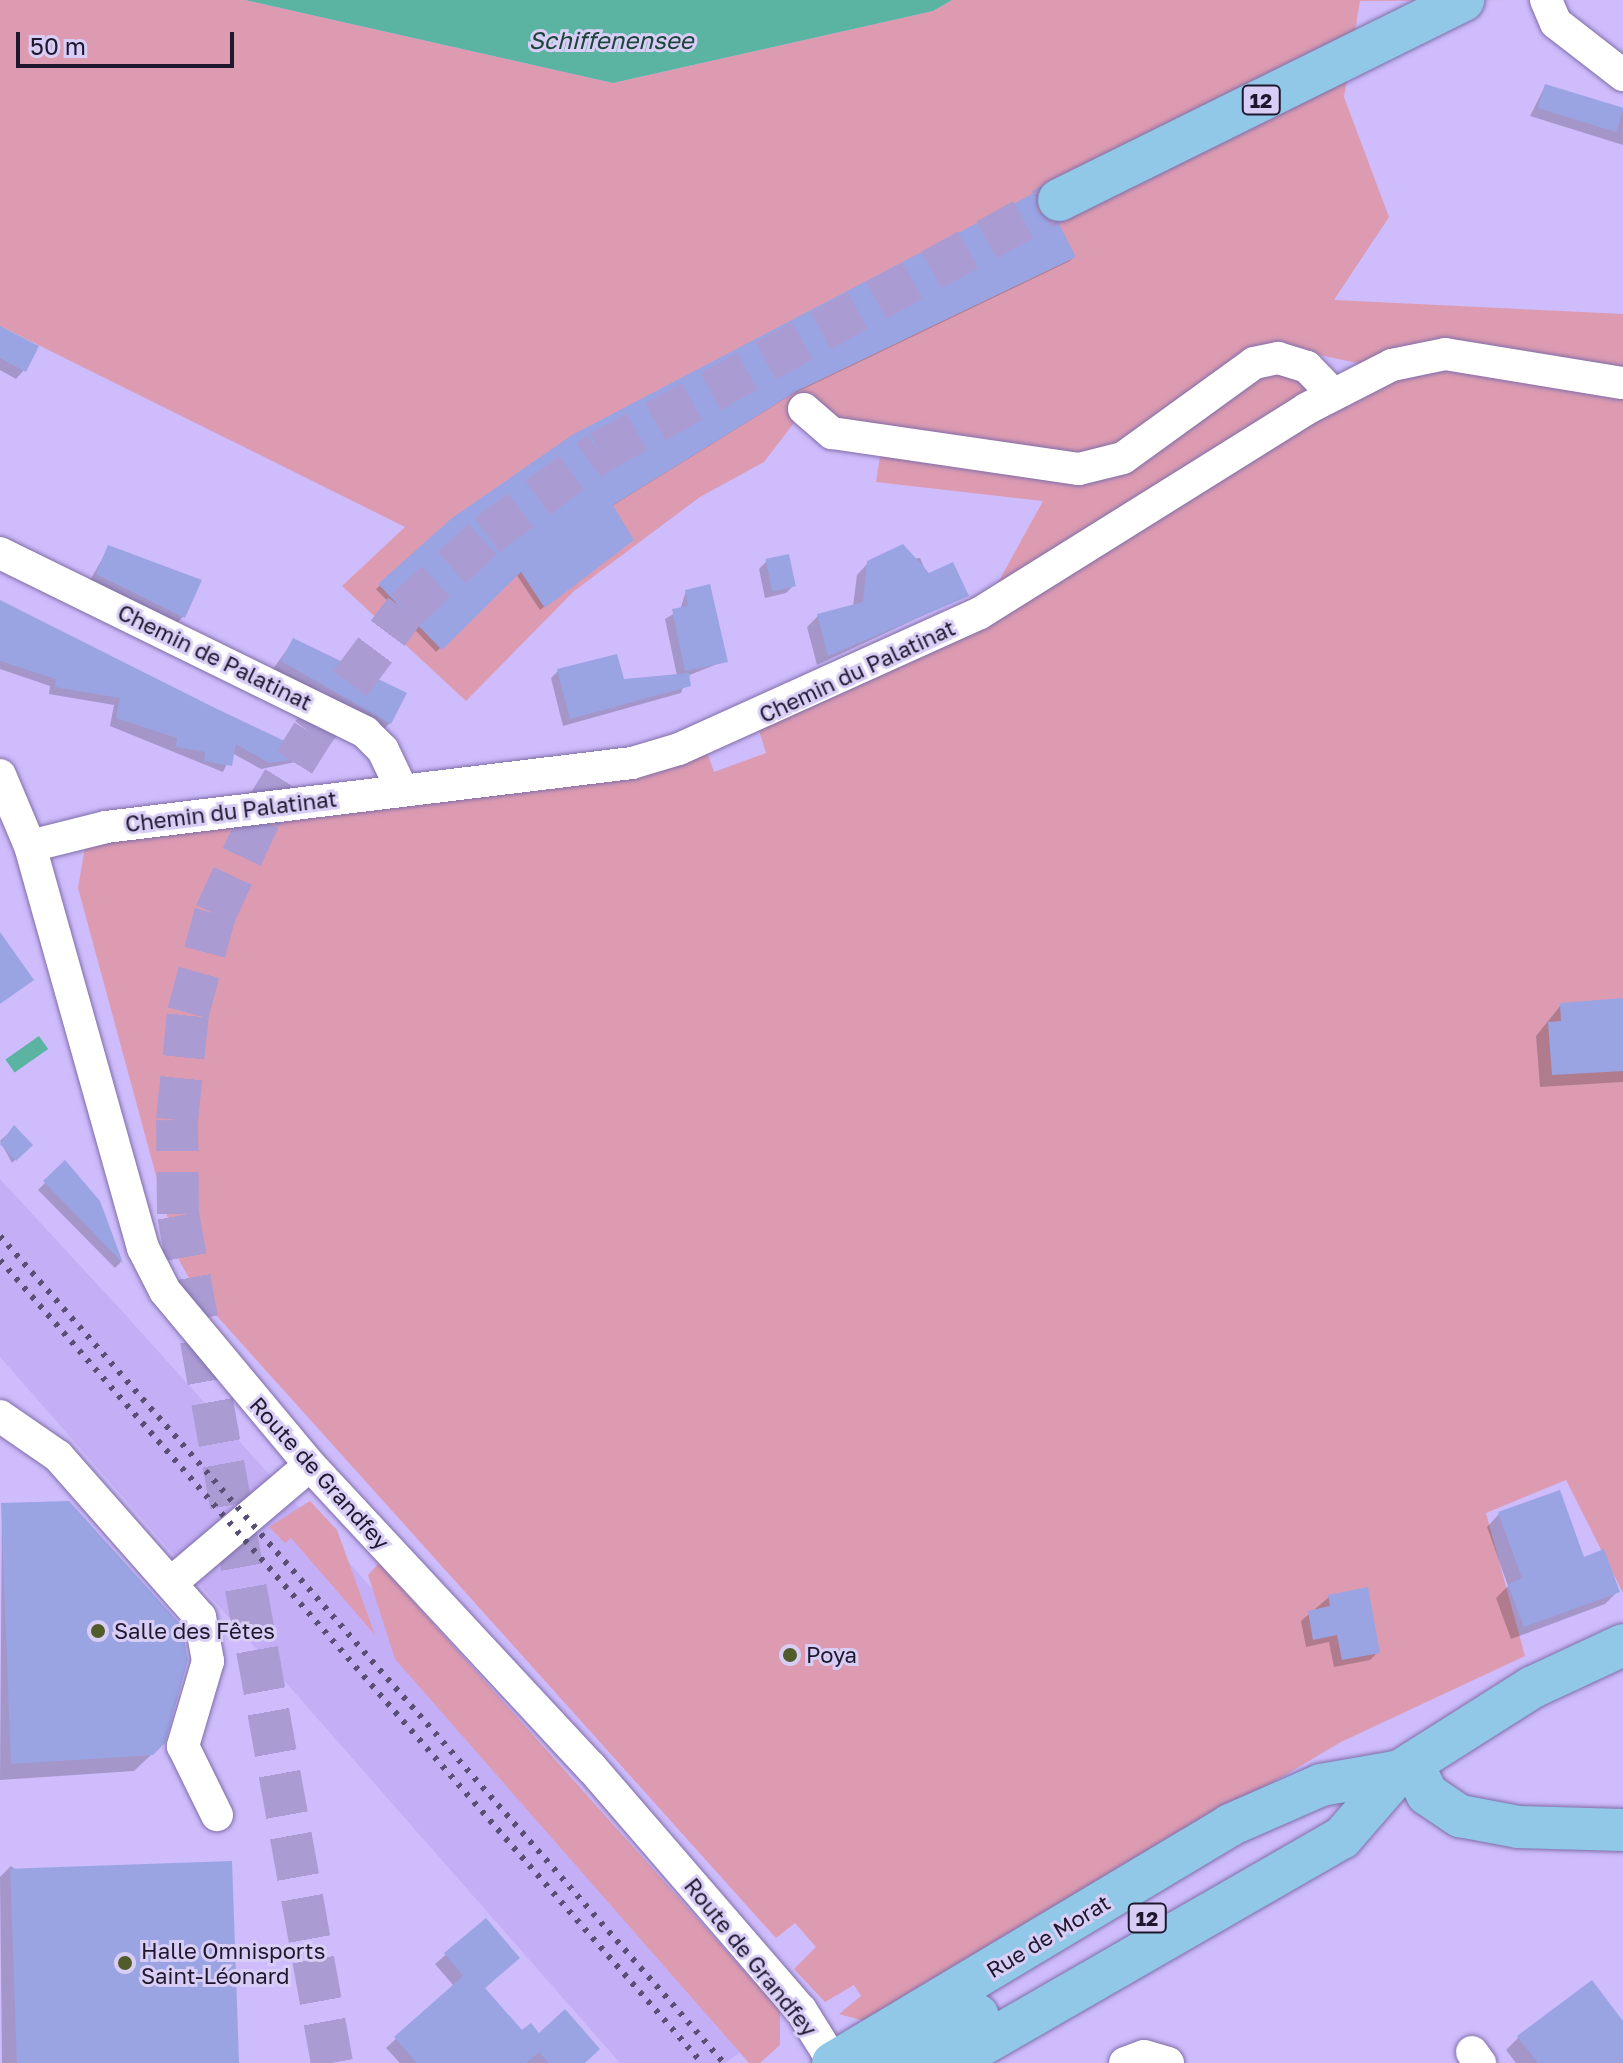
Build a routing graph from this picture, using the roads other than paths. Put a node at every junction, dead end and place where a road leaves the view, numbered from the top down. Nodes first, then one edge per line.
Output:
1 (1463, 0) edge
2 (1546, 0) edge
3 (1623, 75) edge
4 (1059, 200) tunnel mouth
5 (1623, 383) edge
6 (1333, 394) junction
7 (804, 409) dead end
8 (0, 553) edge
9 (0, 775) edge
10 (402, 790) junction
11 (30, 846) junction
12 (0, 1416) edge
13 (310, 1465) junction
14 (171, 1583) junction
15 (1623, 1645) edge
16 (1406, 1767) junction
17 (217, 1815) dead end
18 (1623, 1830) edge
19 (833, 2063) edge
20 (892, 2063) edge
21 (950, 2063) edge
22 (1125, 2063) edge
23 (1168, 2063) edge

1 - 4 main road, 12
2 - 3 street
5 - 6 street, Chemin du Palatinat
6 - 7 street
6 - 10 street, Chemin du Palatinat
8 - 10 street, Chemin de Palatinat
9 - 11 street, Route de Grandfey
10 - 11 street, Chemin du Palatinat
11 - 13 street, Route de Grandfey
12 - 14 street
13 - 14 street
13 - 19 street, Route de Grandfey
14 - 17 street
15 - 16 main road, Rue de Morat
16 - 18 main road
16 - 19 main road, Rue de Morat
16 - 20 main road, 12
16 - 21 main road, Rue de Morat
22 - 23 street

